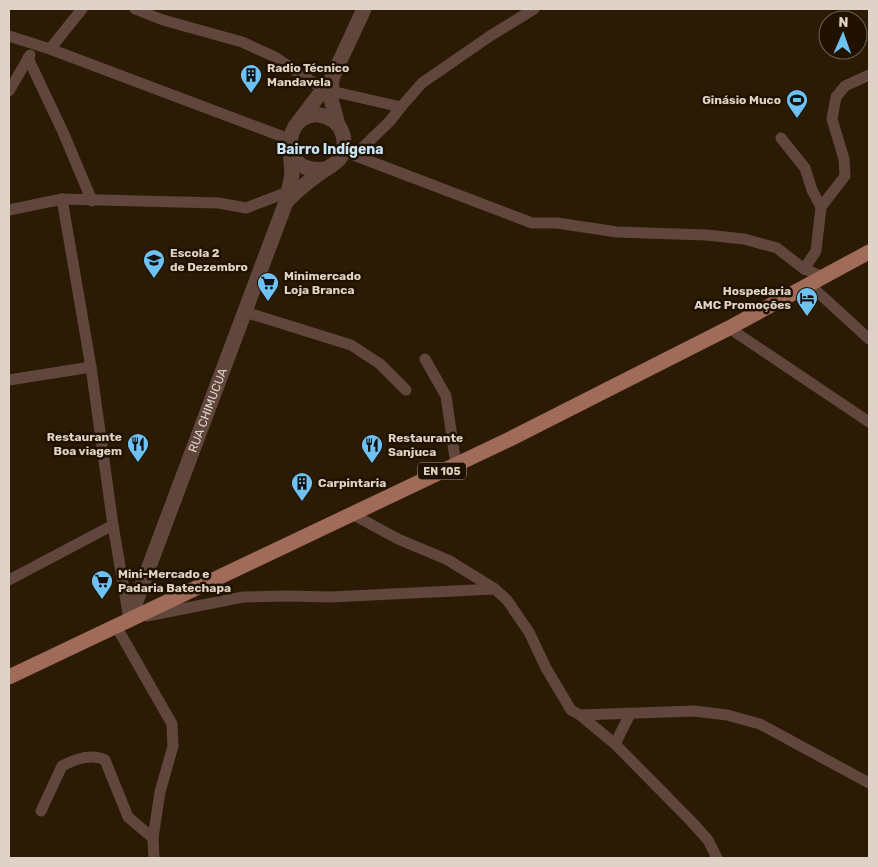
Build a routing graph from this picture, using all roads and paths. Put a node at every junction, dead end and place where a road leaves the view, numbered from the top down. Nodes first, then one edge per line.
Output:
1 (82, 9) edge
2 (136, 9) edge
3 (364, 9) edge
4 (534, 9) edge
5 (9, 36) edge
6 (35, 45) junction
7 (50, 49) junction
8 (28, 58) junction
9 (869, 75) edge
10 (329, 86) junction
11 (9, 91) edge
12 (402, 107) junction
13 (297, 123) junction
14 (338, 125) junction
15 (780, 138) dead end
16 (289, 144) junction
17 (349, 153) junction
18 (324, 169) junction
19 (287, 197) junction
20 (62, 198) junction
21 (92, 200) junction
22 (821, 206) junction
23 (9, 210) edge
24 (869, 252) edge
25 (804, 270) junction
26 (824, 277) junction
27 (810, 285) junction
28 (245, 312) junction
29 (728, 328) junction
30 (869, 339) edge
31 (425, 360) dead end
32 (91, 367) junction
33 (9, 380) edge
34 (406, 390) dead end
35 (869, 422) edge
36 (456, 465) junction
37 (352, 514) junction
38 (113, 525) junction
39 (9, 580) edge
40 (495, 590) junction
41 (123, 623) junction
42 (9, 677) edge
43 (630, 714) junction
44 (580, 715) junction
45 (615, 744) junction
46 (869, 783) edge
47 (41, 811) dead end
48 (153, 838) junction
49 (154, 855) edge
50 (143, 858) edge
51 (717, 858) edge

1 - 7 street
2 - 10 street
3 - 10 street
4 - 12 street
5 - 6 street
6 - 7 street
6 - 8 street
7 - 16 street
8 - 11 street
8 - 21 street
9 - 22 street
10 - 12 street
10 - 13 street
10 - 14 street
12 - 17 street
13 - 14 street
13 - 16 street
14 - 17 street
15 - 22 street
16 - 18 street
16 - 19 street, RUA CHIMUCUA
17 - 18 street, RUA CHIMUCUA
17 - 25 street
18 - 19 street, RUA CHIMUCUA
19 - 21 street
19 - 28 street, RUA CHIMUCUA
20 - 21 street
20 - 23 street
20 - 32 street
22 - 25 street
24 - 26 main road, EN 105
25 - 26 street
26 - 27 main road, EN 105
27 - 29 main road, EN 105
27 - 30 street
28 - 34 street
28 - 41 street, RUA CHIMUCUA
29 - 35 street
29 - 36 main road, EN 105
31 - 36 street
32 - 33 street
32 - 38 street
36 - 37 main road, EN 105
37 - 40 street
37 - 41 main road, EN 105
38 - 39 street
38 - 41 street
40 - 41 street
40 - 44 street
41 - 42 main road, EN 105
41 - 48 street
43 - 44 street
43 - 45 street
43 - 46 street
44 - 45 street
45 - 51 street
47 - 48 street
48 - 49 street
49 - 50 street

